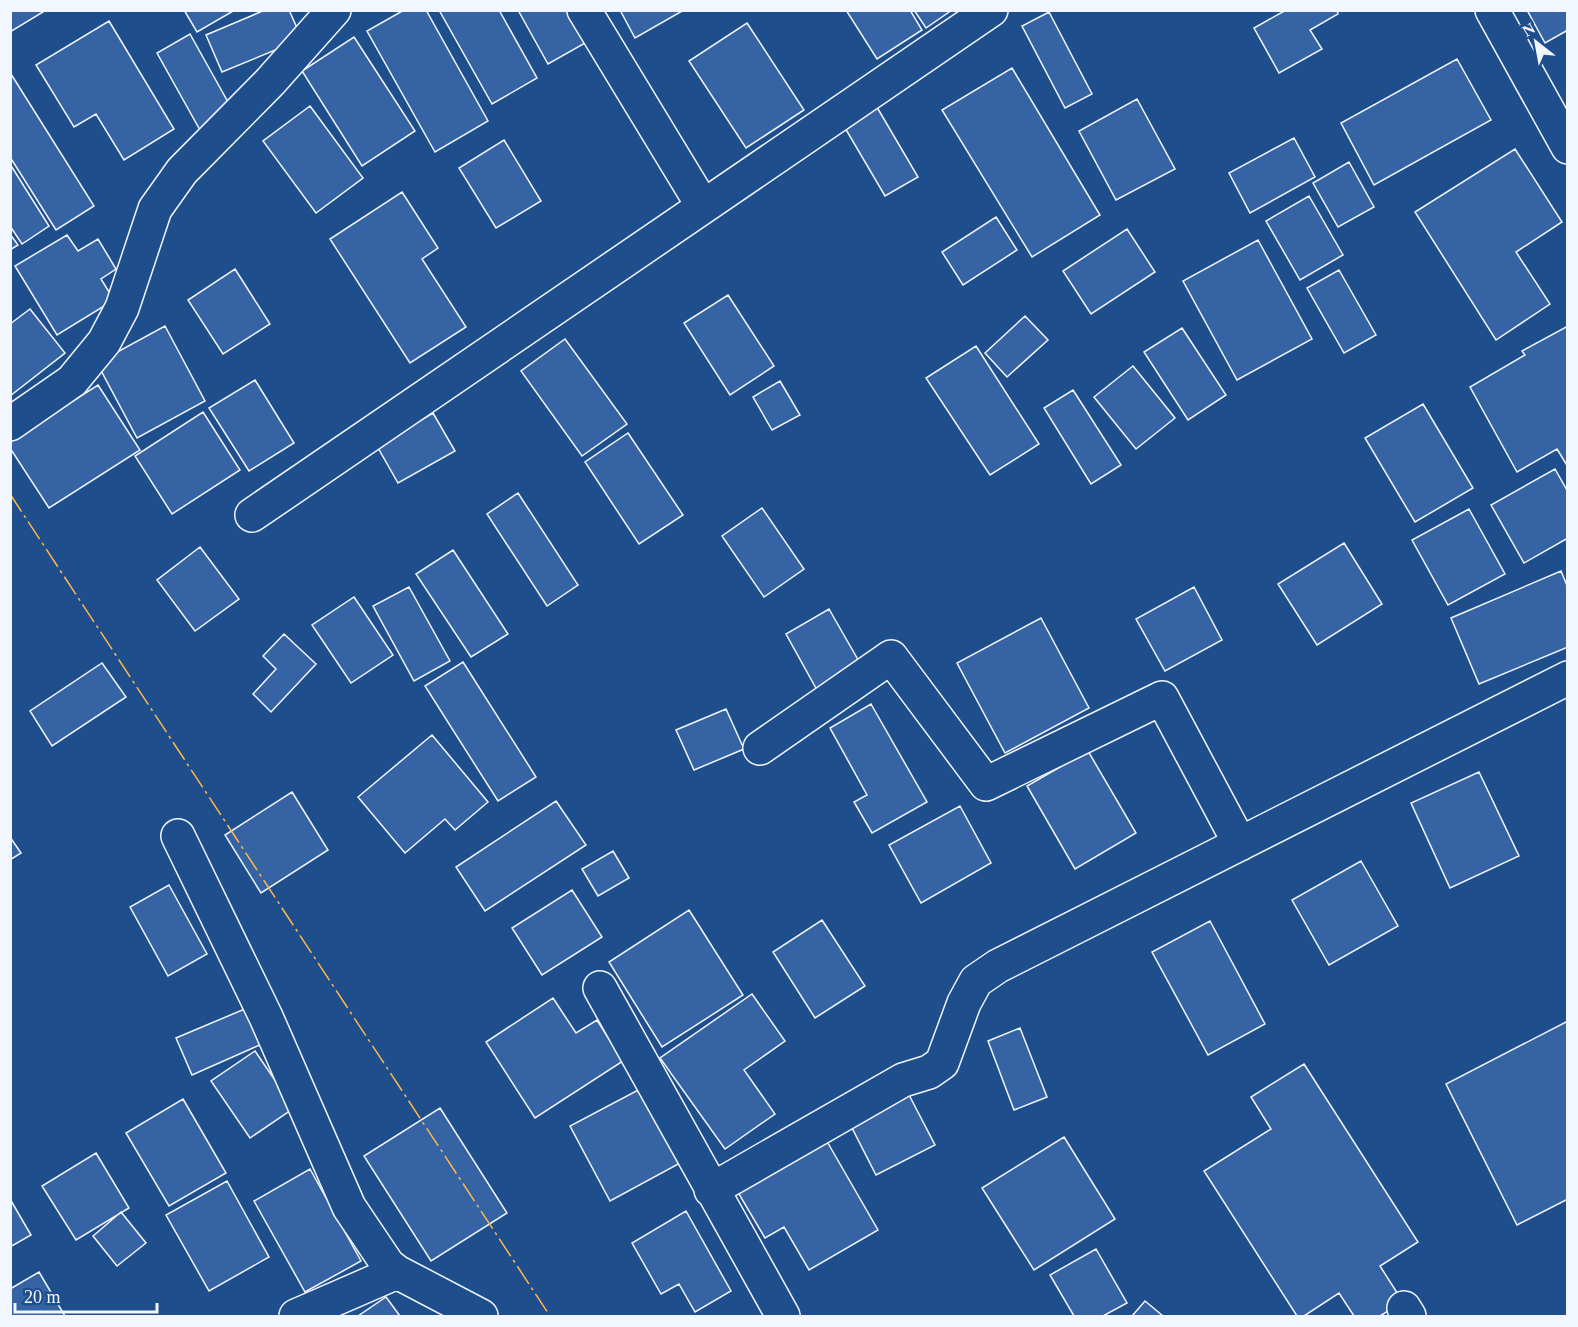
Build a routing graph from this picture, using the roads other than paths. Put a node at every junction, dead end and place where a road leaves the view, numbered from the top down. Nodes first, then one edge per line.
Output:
1 (334, 10) edge
2 (584, 10) edge
3 (991, 10) edge
4 (1492, 10) edge
5 (1568, 147) edge
6 (703, 206) junction
7 (10, 424) edge
8 (252, 514) dead end
9 (1568, 678) edge
10 (760, 748) dead end
11 (178, 836) dead end
12 (1240, 844) junction
13 (600, 988) dead end
14 (711, 1190) junction
15 (397, 1272) junction
16 (296, 1317) edge
17 (482, 1317) edge
18 (783, 1317) edge

1 - 7 street
2 - 6 street
3 - 6 street
4 - 5 street
6 - 8 street
9 - 12 street
10 - 12 street
11 - 15 street
12 - 14 street
13 - 14 street
14 - 18 street
15 - 16 street
15 - 17 street

